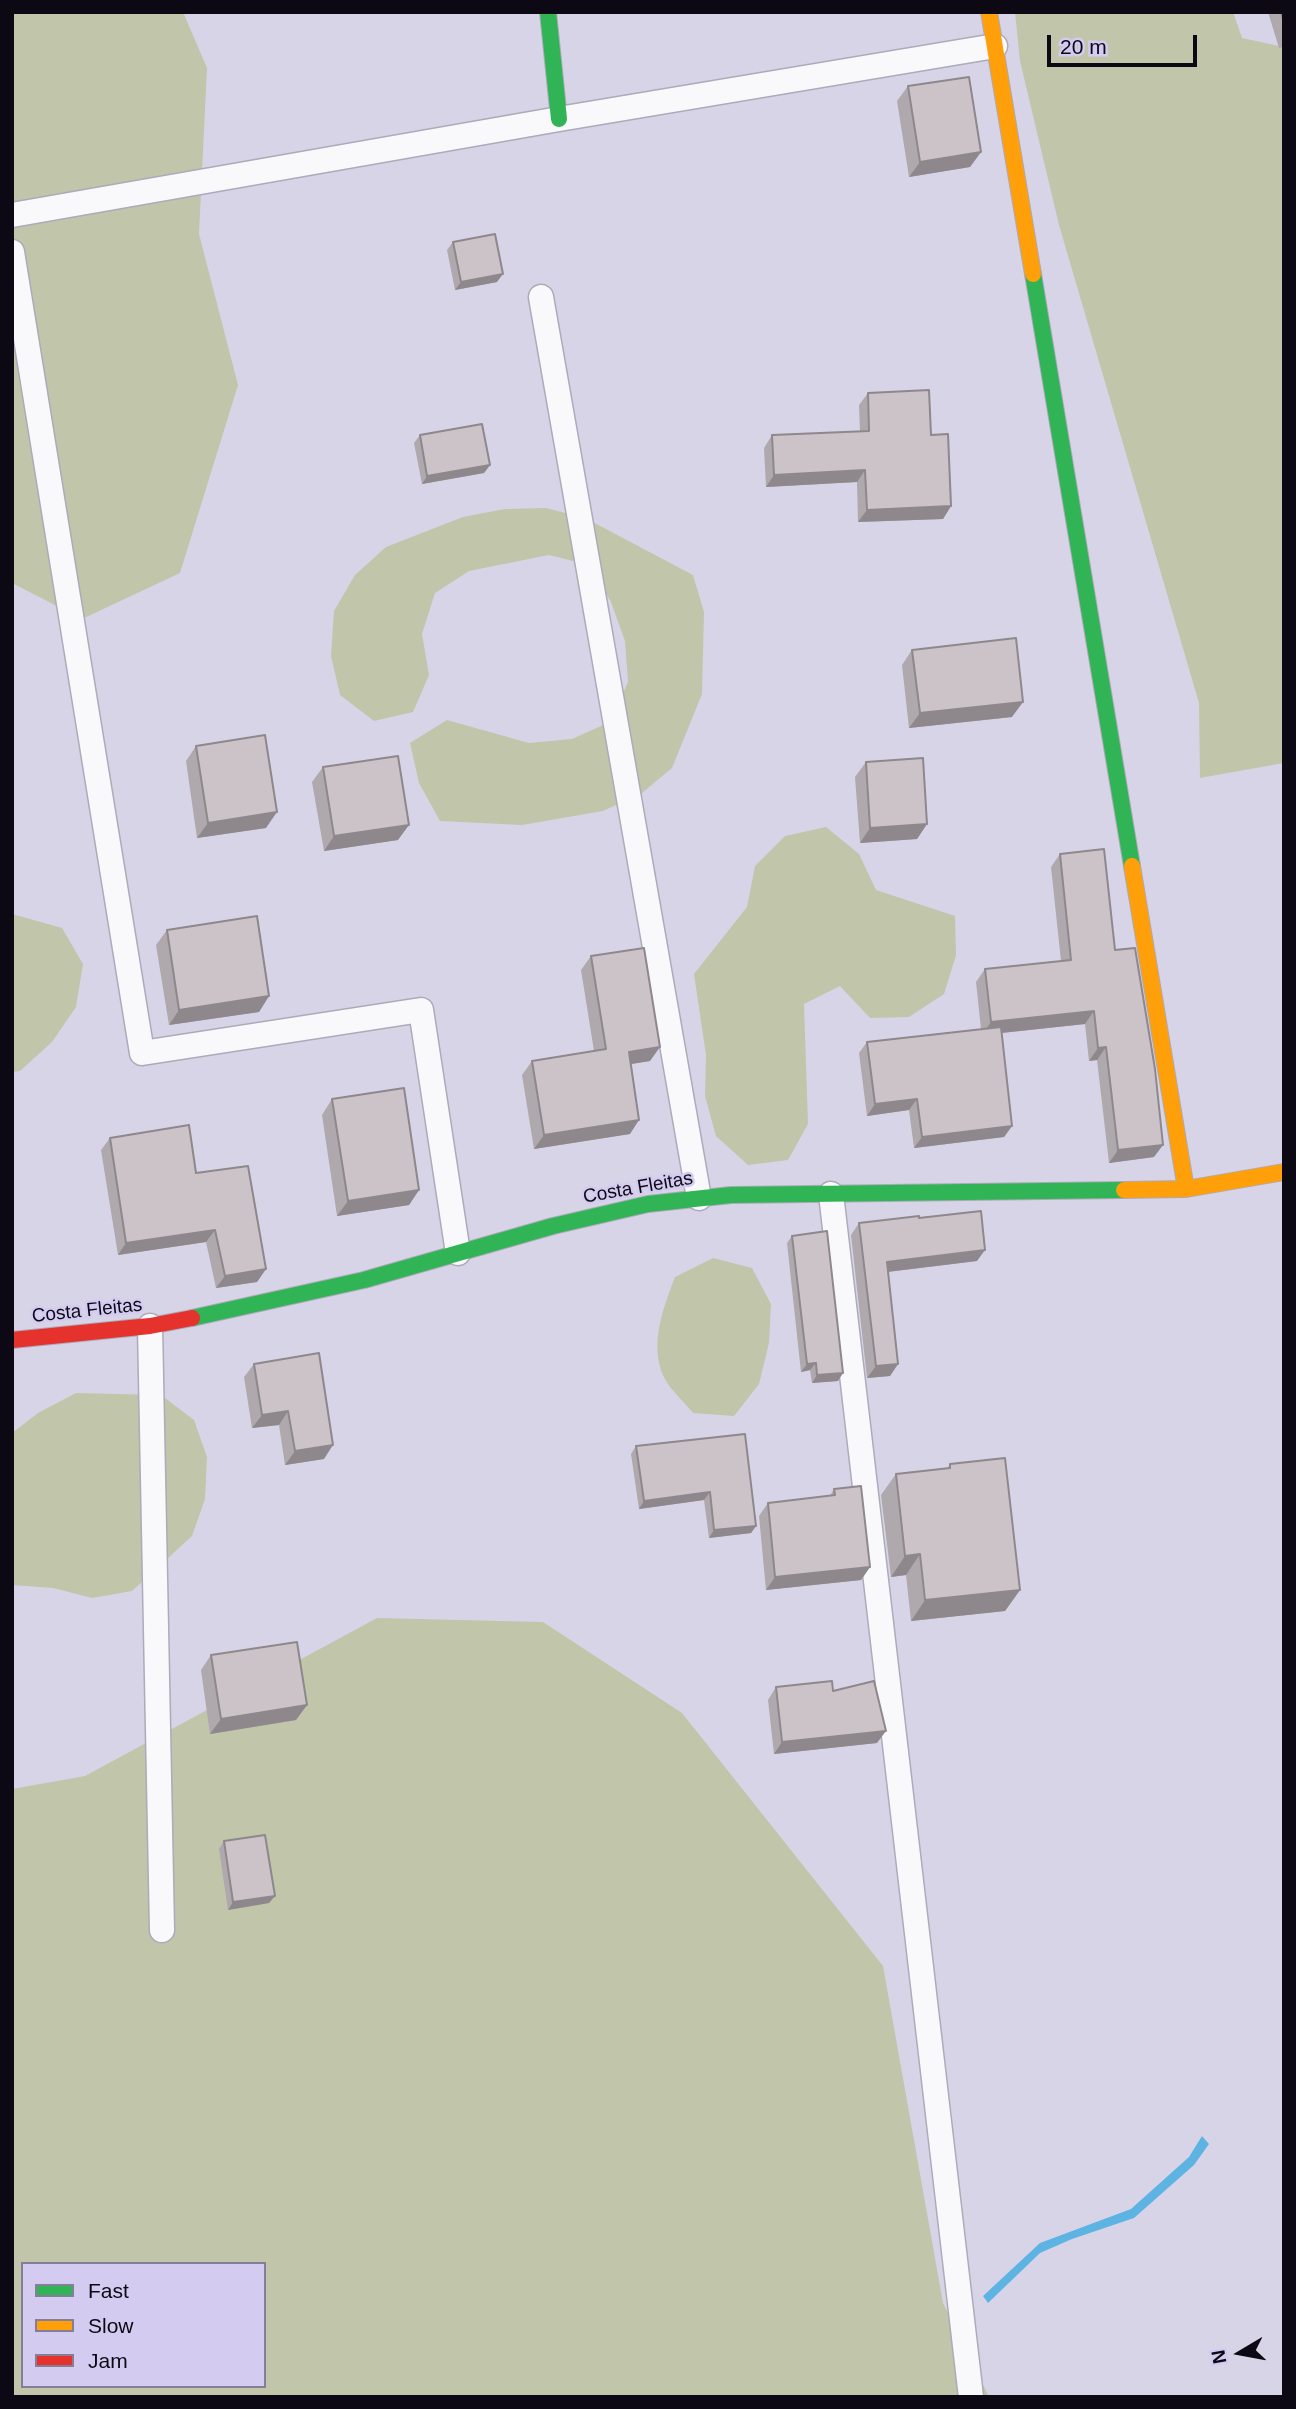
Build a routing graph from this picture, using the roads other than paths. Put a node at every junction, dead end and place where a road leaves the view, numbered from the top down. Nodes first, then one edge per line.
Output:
1 (548, 12) edge
2 (989, 12) edge
3 (995, 46) junction
4 (559, 119) junction
5 (12, 215) edge
6 (12, 253) edge
7 (541, 297) dead end
8 (1284, 1172) edge
9 (1186, 1189) junction
10 (831, 1194) junction
11 (699, 1198) junction
12 (458, 1253) junction
13 (150, 1326) junction
14 (12, 1340) edge
15 (162, 1930) dead end
16 (971, 2397) edge

1 - 4 main road
2 - 3 main road
3 - 4 lane
3 - 9 main road
4 - 5 lane
6 - 12 lane
7 - 11 lane
8 - 9 main road, Costa Fleitas
9 - 10 main road, Costa Fleitas
10 - 11 main road, Costa Fleitas
10 - 16 lane
11 - 12 main road, Costa Fleitas
12 - 13 main road, Costa Fleitas
13 - 14 main road, Costa Fleitas
13 - 15 lane

